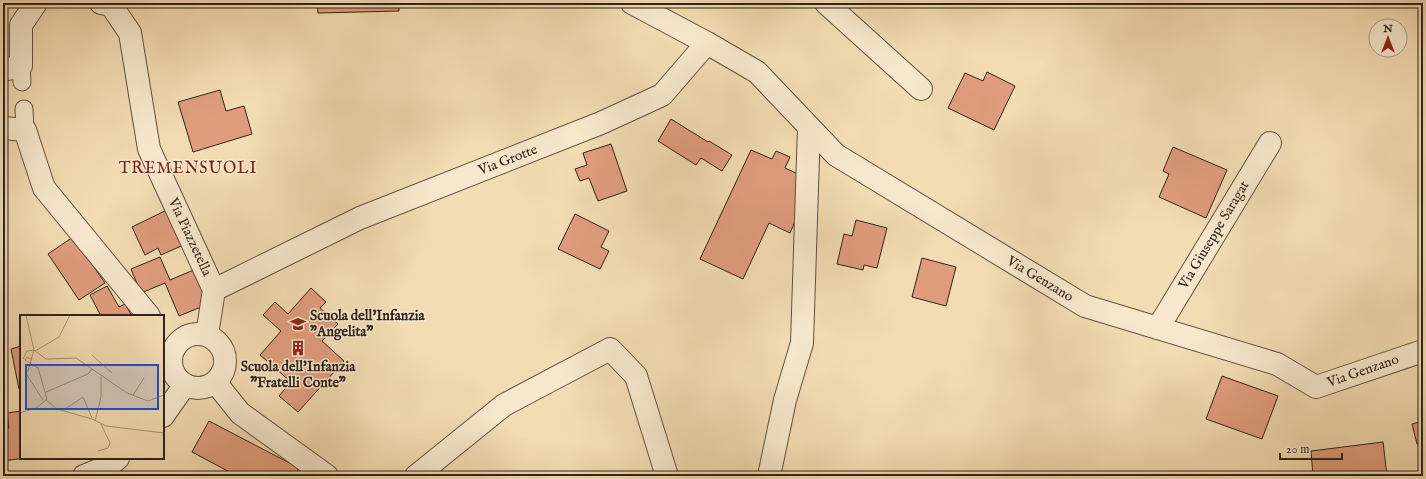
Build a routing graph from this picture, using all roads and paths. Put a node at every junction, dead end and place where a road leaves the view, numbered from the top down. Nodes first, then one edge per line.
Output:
1 (36, 3) edge
2 (632, 3) edge
3 (826, 3) edge
4 (109, 4) edge
5 (707, 42) junction
6 (15, 73) edge
7 (920, 88) dead end
8 (809, 127) junction
9 (3, 128) edge
10 (1270, 143) dead end
11 (214, 290) junction
12 (148, 315) edge
13 (1158, 328) junction
14 (207, 335) junction
15 (168, 340) edge
16 (1423, 351) edge
17 (216, 383) junction
18 (184, 386) junction
19 (164, 415) edge
20 (117, 459) edge
21 (84, 476) edge
22 (328, 476) edge
23 (416, 476) edge
24 (667, 476) edge
25 (769, 476) edge

1 - 6 street
2 - 5 street
3 - 7 street
4 - 11 street, Via Piazzetella
5 - 8 street, Via Genzano
5 - 11 street, Via Grotte
8 - 13 street, Via Genzano
8 - 25 street
9 - 12 street
10 - 13 street, Via Giuseppe Saragat
11 - 14 street, Via Piazzetella
13 - 16 street, Via Genzano
14 - 15 street
14 - 17 street
15 - 18 street
17 - 18 street
17 - 22 street
18 - 19 street
20 - 21 street
23 - 24 street

